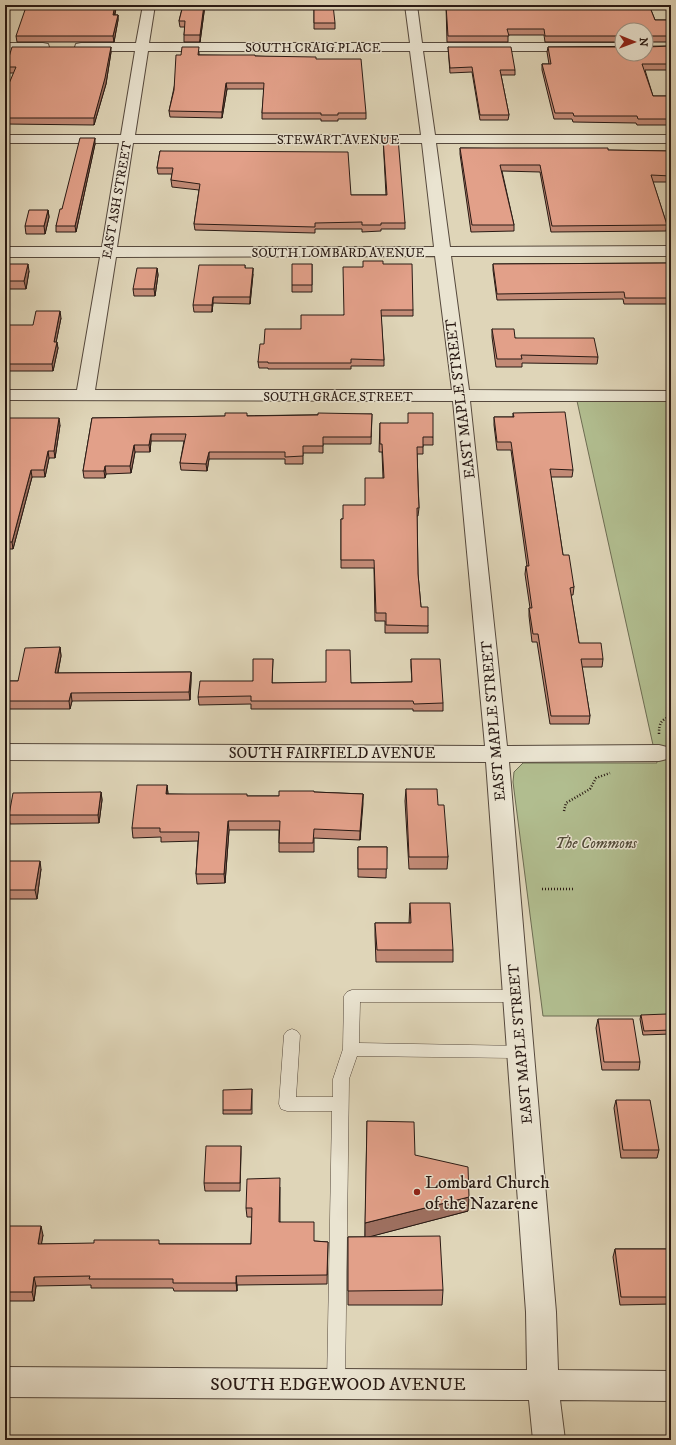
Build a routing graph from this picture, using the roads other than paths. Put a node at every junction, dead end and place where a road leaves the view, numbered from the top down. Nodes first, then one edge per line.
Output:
1 (149, 5) edge
2 (411, 5) edge
3 (5, 47) edge
4 (141, 47) junction
5 (416, 47) junction
6 (614, 47) edge
7 (5, 139) edge
8 (126, 139) junction
9 (428, 139) junction
10 (671, 139) edge
11 (107, 251) junction
12 (671, 251) edge
13 (5, 252) edge
14 (442, 252) junction
15 (5, 395) edge
16 (85, 395) junction
17 (461, 396) junction
18 (671, 396) edge
19 (5, 752) edge
20 (659, 752) road end
21 (497, 754) junction
22 (516, 996) junction
23 (292, 1035) dead end
24 (351, 1049) junction
25 (520, 1052) junction
26 (340, 1104) junction
27 (5, 1382) edge
28 (336, 1384) junction
29 (543, 1385) junction
30 (671, 1386) edge
31 (549, 1440) edge

1 - 4 street, EAST ASH STREET
2 - 5 street, EAST MAPLE STREET
3 - 4 street, SOUTH CRAIG PLACE
4 - 5 street, SOUTH CRAIG PLACE
4 - 8 street, EAST ASH STREET
5 - 6 street, SOUTH CRAIG PLACE
5 - 9 street, EAST MAPLE STREET
7 - 8 street, STEWART AVENUE
8 - 9 street, STEWART AVENUE
8 - 11 street, EAST ASH STREET
9 - 10 street, STEWART AVENUE
9 - 14 street, EAST MAPLE STREET
11 - 13 street, SOUTH LOMBARD AVENUE
11 - 14 street, SOUTH LOMBARD AVENUE
11 - 16 street, EAST ASH STREET
12 - 14 street, SOUTH LOMBARD AVENUE
14 - 17 street, EAST MAPLE STREET
15 - 16 street, SOUTH GRACE STREET
16 - 17 street, SOUTH GRACE STREET
17 - 18 street, SOUTH GRACE STREET
17 - 21 street, EAST MAPLE STREET
19 - 21 street, SOUTH FAIRFIELD AVENUE
20 - 21 street, SOUTH FAIRFIELD AVENUE
21 - 22 street, EAST MAPLE STREET
22 - 24 lane
22 - 25 street, EAST MAPLE STREET
23 - 26 lane
24 - 25 lane
24 - 26 lane
25 - 29 street, EAST MAPLE STREET
26 - 28 lane
27 - 28 street, SOUTH EDGEWOOD AVENUE
28 - 29 street, SOUTH EDGEWOOD AVENUE
29 - 30 street, SOUTH EDGEWOOD AVENUE
29 - 31 street, EAST MAPLE STREET

